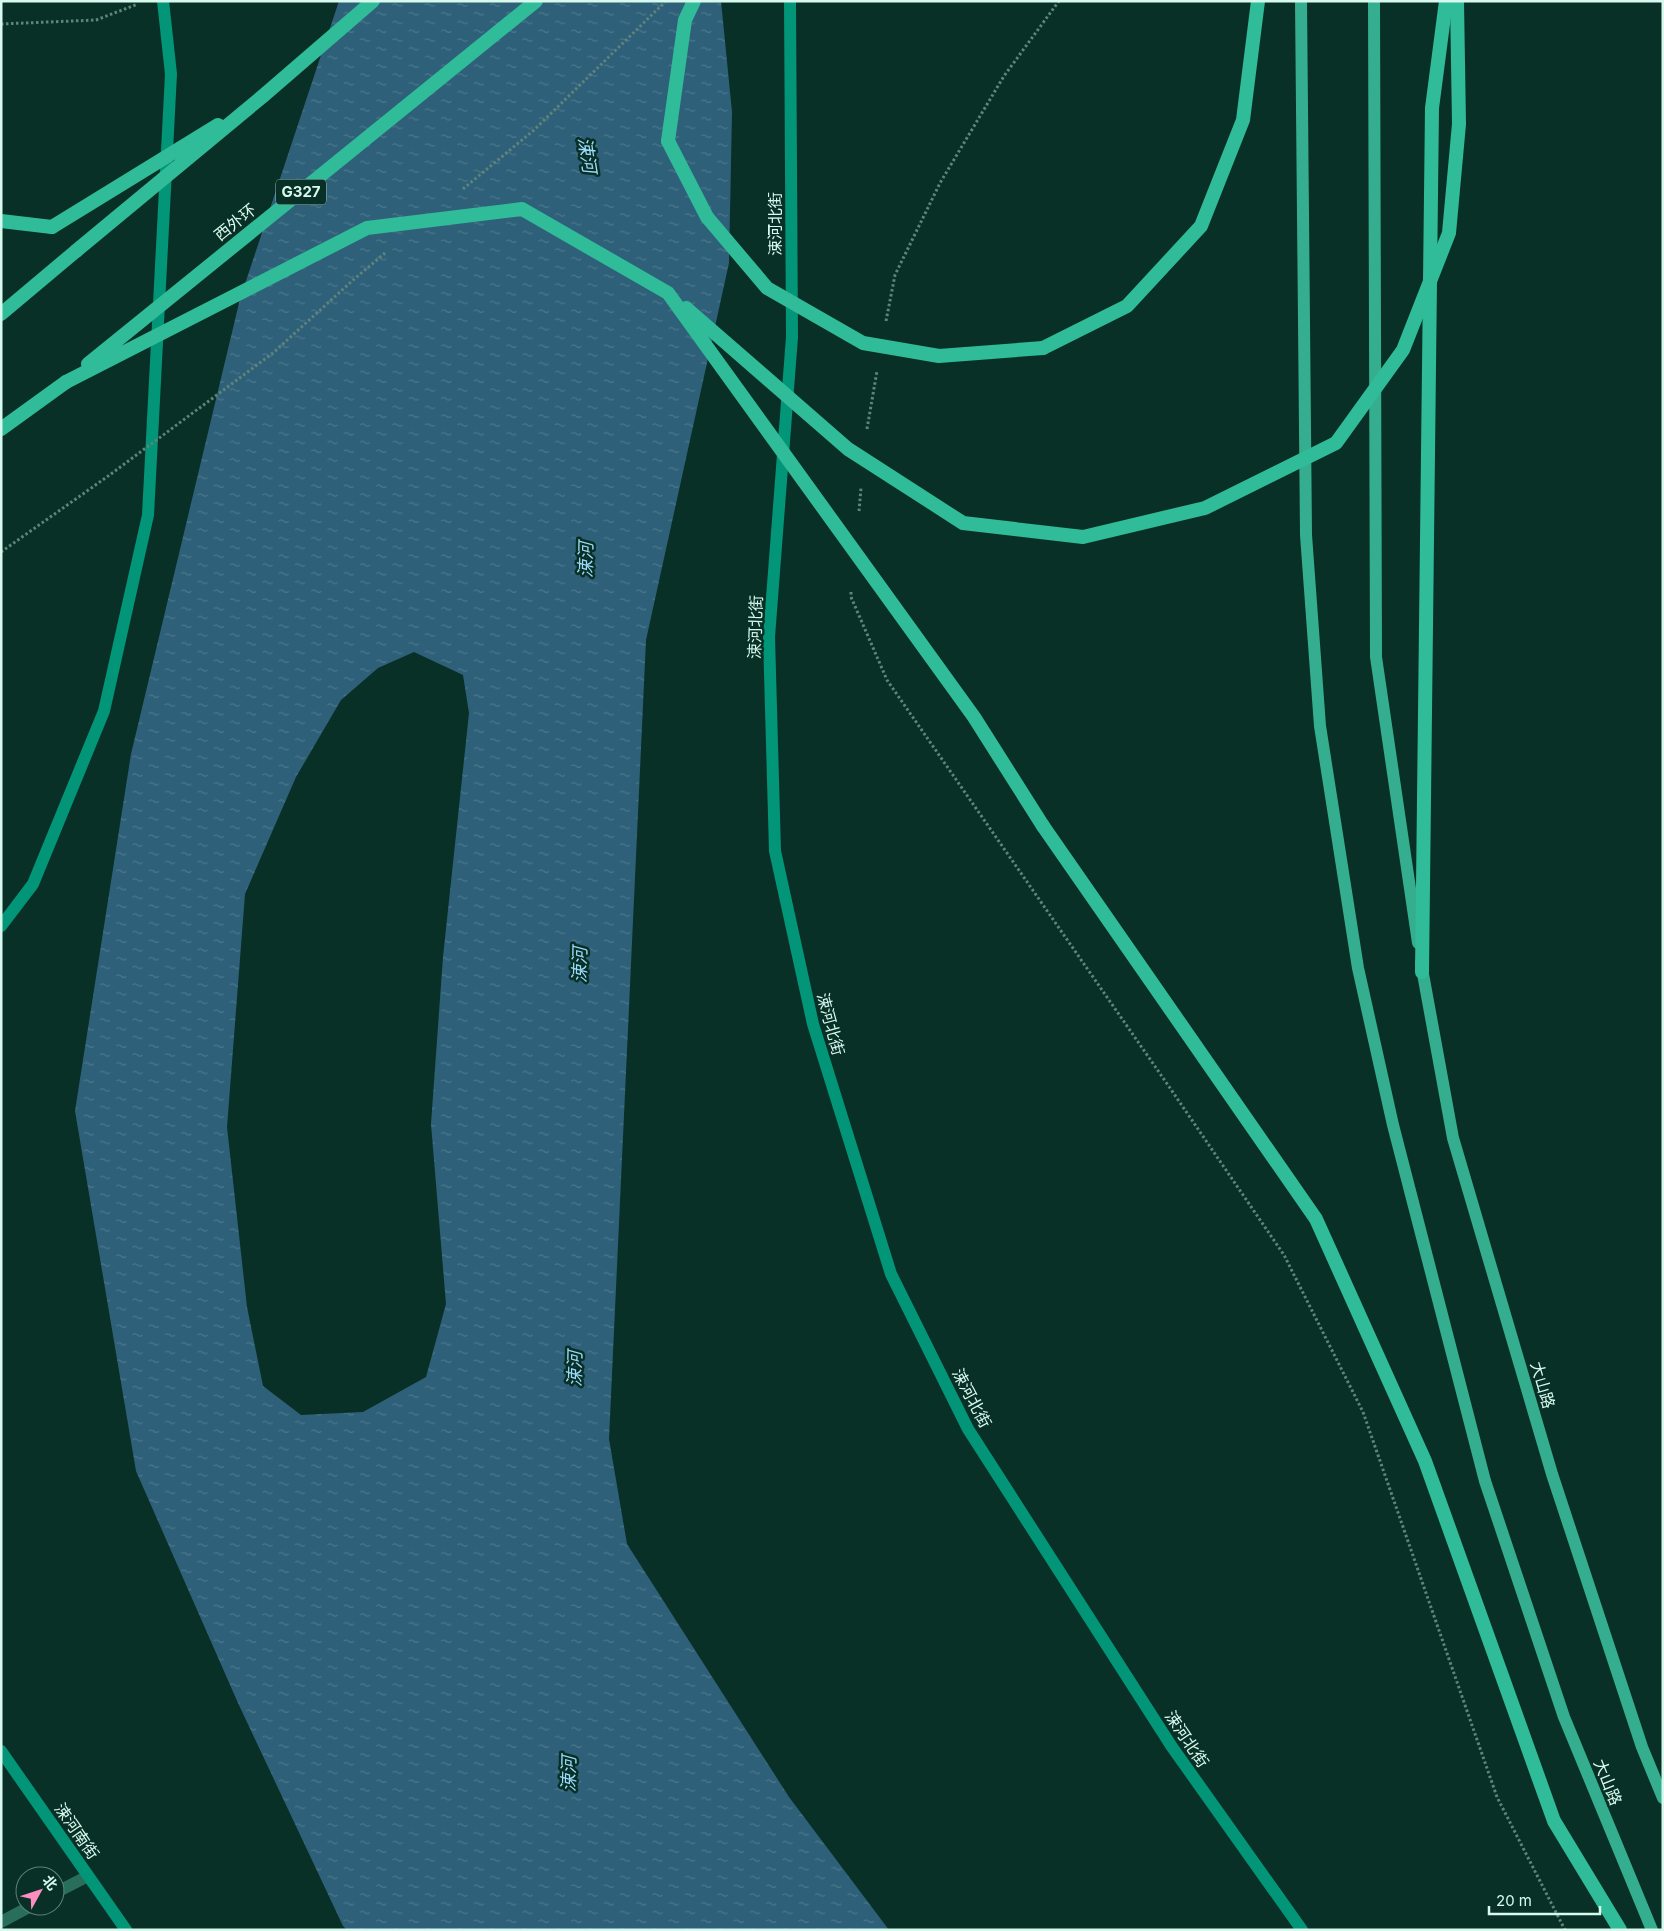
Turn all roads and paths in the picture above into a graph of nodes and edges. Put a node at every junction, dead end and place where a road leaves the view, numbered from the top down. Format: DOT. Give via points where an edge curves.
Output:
graph roads {
  1 [pos="145,1"];
  2 [pos="163,1"];
  3 [pos="373,1"];
  4 [pos="536,1"];
  5 [pos="694,1"];
  6 [pos="790,1"];
  7 [pos="1258,1"];
  8 [pos="1301,1"];
  9 [pos="1374,1"];
  10 [pos="1446,1"];
  11 [pos="1457,1"];
  12 [pos="1,24"];
  13 [pos="263,96"];
  14 [pos="1,221"];
  15 [pos="668,293"];
  16 [pos="1,314"];
  17 [pos="66,382"];
  18 [pos="1,429"];
  19 [pos="111,474"];
  20 [pos="1,552"];
  21 [pos="1,926"];
  22 [pos="1422,972"];
  23 [pos="1,1751"];
  24 [pos="1663,1798"];
  25 [pos="88,1876"];
  26 [pos="65,1888"];
  27 [pos="15,1915"];
  28 [pos="1,1922"];
  29 [pos="126,1930"];
  30 [pos="1302,1930"];
  31 [pos="1620,1930"];
  32 [pos="1652,1930"];
  1 -- 12 [label="path" via="96,20"];
  2 -- 21 [label="main road" via="171,74 148,515 104,711 33,884"];
  3 -- 13 [label="highway, bridge"];
  4 -- 17 [label="highway, 西外环 / G327, bridge"];
  5 -- 7 [label="highway, bridge" via="685,20 668,142 707,217 767,288 863,343 940,356 1043,348 1127,306 1201,226 1244,120"];
  6 -- 30 [label="main road, 涑河北街" via="792,337 769,637 775,851 813,1024 891,1274 968,1429 1172,1747"];
  8 -- 32 [label="main road, 大山路" via="1306,535 1320,726 1358,968 1393,1125 1485,1481 1564,1717"];
  9 -- 22 [label="main road, 大山路" via="1376,658"];
  10 -- 22 [label="highway" via="1432,108"];
  11 -- 15 [label="highway, bridge" via="1459,124 1449,233 1403,350 1336,443 1205,508 1083,537 963,523 848,449"];
  13 -- 14 [label="highway, bridge" via="52,227"];
  13 -- 16 [label="highway, bridge"];
  15 -- 17 [label="highway, bridge" via="522,209 367,228"];
  15 -- 31 [label="highway, bridge" via="974,717 1043,826 1316,1219 1425,1461 1554,1822"];
  17 -- 18 [label="highway, 西外环 / G327"];
  19 -- 20 [label="path"];
  22 -- 24 [label="main road, 大山路" via="1453,1138 1552,1474 1642,1746"];
  23 -- 25 [label="main road, 涑河南街"];
  25 -- 26 [label="street"];
  25 -- 29 [label="main road, 涑河南街"];
  27 -- 28 [label="street"];
}
